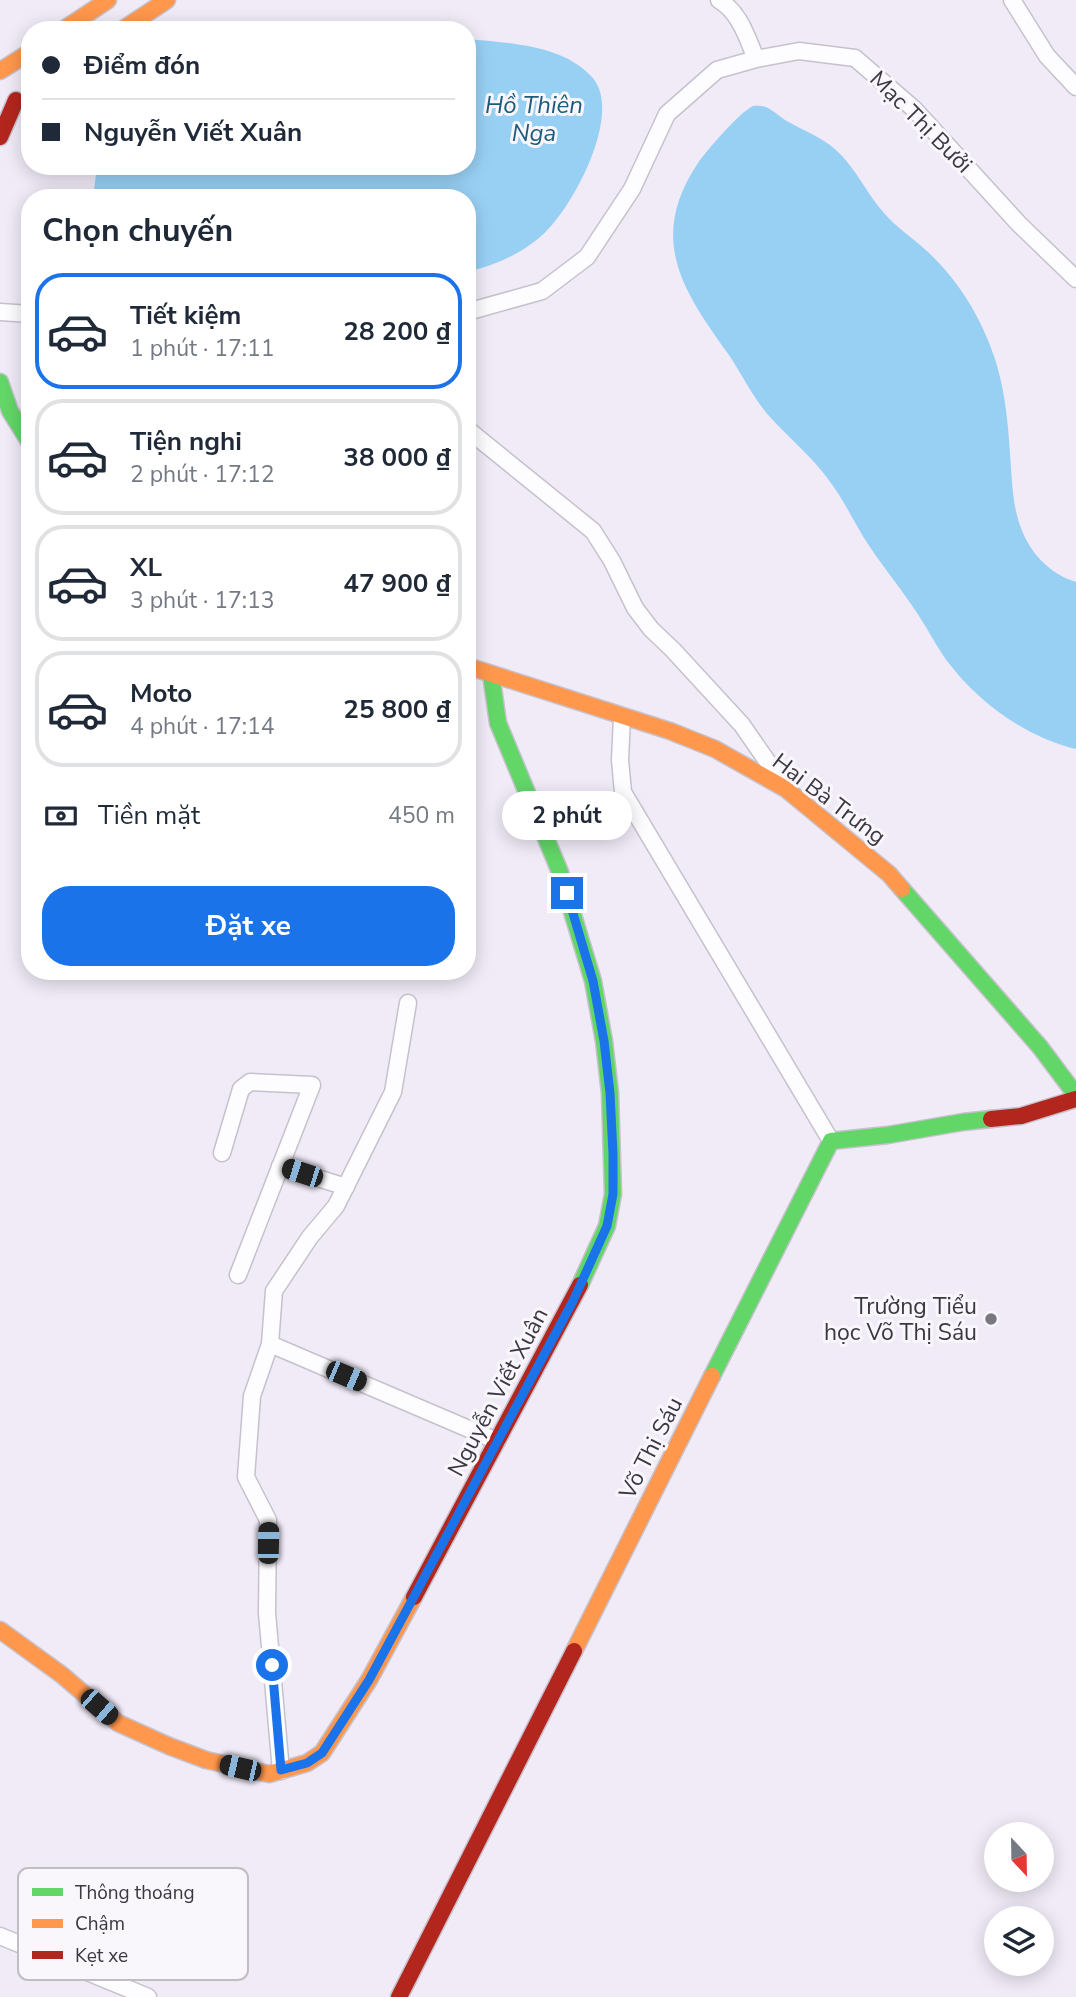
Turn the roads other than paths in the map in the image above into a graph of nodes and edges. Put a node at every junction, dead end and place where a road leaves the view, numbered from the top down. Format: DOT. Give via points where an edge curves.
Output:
graph roads {
  1 [pos="108,0"];
  2 [pos="167,0"];
  3 [pos="719,0"];
  4 [pos="1012,0"];
  5 [pos="76,21"];
  6 [pos="136,21"];
  7 [pos="21,58"];
  8 [pos="756,59"];
  9 [pos="0,72"];
  10 [pos="1076,87"];
  11 [pos="21,96"];
  12 [pos="21,99"];
  13 [pos="0,112"];
  14 [pos="0,137"];
  15 [pos="1076,279"];
  16 [pos="476,309"];
  17 [pos="0,312"];
  18 [pos="21,313"];
  19 [pos="0,382"];
  20 [pos="21,429"];
  21 [pos="476,436"];
  22 [pos="476,669"];
  23 [pos="491,674"];
  24 [pos="622,717"];
  25 [pos="786,789"];
  26 [pos="408,1003"];
  27 [pos="1076,1097"];
  28 [pos="831,1141"];
  29 [pos="222,1153"];
  30 [pos="280,1166"];
  31 [pos="345,1187"];
  32 [pos="238,1275"];
  33 [pos="270,1344"];
  34 [pos="498,1441"];
  35 [pos="0,1630"];
  36 [pos="281,1770"];
  37 [pos="0,1936"];
  38 [pos="18,1943"];
  39 [pos="107,1980"];
  40 [pos="148,1997"];
  41 [pos="399,1997"];
  1 -- 5 [label="street"];
  2 -- 6 [label="street"];
  3 -- 8 [label="street" via="734,13"];
  4 -- 10 [label="street" via="1047,56"];
  7 -- 9 [label="street"];
  8 -- 15 [label="street, Mạc Thị Bưởi" via="799,51 855,58 915,109 1019,224"];
  8 -- 16 [label="street, Mạc Thị Bưởi" via="717,69 667,114 632,189 587,257 542,291"];
  11 -- 13 [label="street"];
  12 -- 14 [label="street"];
  17 -- 18 [label="street"];
  19 -- 20 [label="street"];
  21 -- 25 [label="street" via="593,531 635,608 742,725"];
  22 -- 23 [label="street, Hai Bà Trưng"];
  23 -- 24 [label="street, Hai Bà Trưng"];
  23 -- 34 [label="street, Nguyễn Viết Xuân" via="498,723 561,872 593,981 604,1041 613,1154 607,1226 573,1301"];
  24 -- 25 [label="street, Hai Bà Trưng" via="715,749"];
  24 -- 28 [label="street" via="623,792"];
  25 -- 27 [label="street, Hai Bà Trưng" via="889,874 1040,1047"];
  26 -- 31 [label="street" via="393,1091"];
  27 -- 28 [label="street" via="1021,1116"];
  28 -- 41 [label="street, Võ Thị Sáu"];
  29 -- 30 [label="street" via="241,1089 250,1082 312,1085"];
  30 -- 31 [label="street"];
  30 -- 32 [label="street"];
  31 -- 33 [label="street" via="274,1291"];
  33 -- 34 [label="street"];
  33 -- 36 [label="street" via="252,1396 246,1477 268,1520 267,1613"];
  34 -- 36 [label="street, Nguyễn Viết Xuân" via="369,1680 322,1753"];
  35 -- 36 [label="street, Nguyễn Viết Xuân" via="118,1723 206,1760 268,1774"];
  37 -- 38 [label="street"];
  39 -- 40 [label="street"];
}
